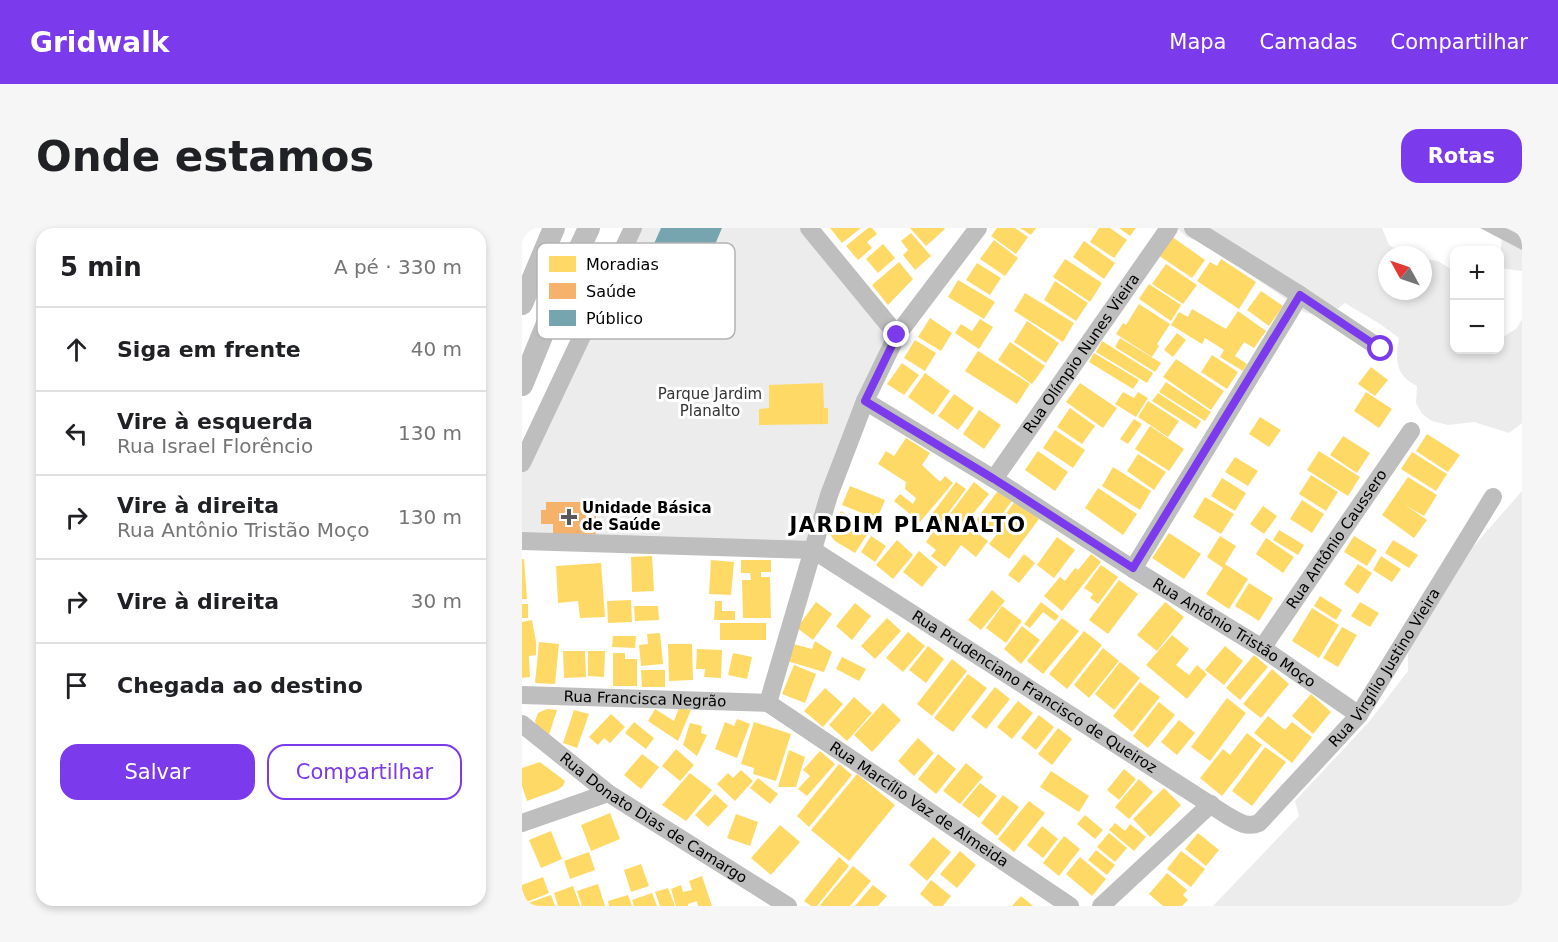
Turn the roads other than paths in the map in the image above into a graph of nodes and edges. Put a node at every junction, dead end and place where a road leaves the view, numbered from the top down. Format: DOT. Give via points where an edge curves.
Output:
graph roads {
  1 [pos="554,228"];
  2 [pos="589,228"];
  3 [pos="633,228"];
  4 [pos="809,228"];
  5 [pos="978,228"];
  6 [pos="1169,228"];
  7 [pos="1193,228"];
  8 [pos="548,243"];
  9 [pos="582,243"];
  10 [pos="626,243"];
  11 [pos="537,268"];
  12 [pos="1300,295"];
  13 [pos="522,304"];
  14 [pos="897,335"];
  15 [pos="541,339"];
  16 [pos="581,339"];
  17 [pos="1381,349"];
  18 [pos="522,385"];
  19 [pos="865,401"];
  20 [pos="1411,431"];
  21 [pos="522,463"];
  22 [pos="994,479"];
  23 [pos="1493,497"];
  24 [pos="522,541"];
  25 [pos="813,550"];
  26 [pos="1133,568"];
  27 [pos="1263,648"];
  28 [pos="522,695"];
  29 [pos="768,703"];
  30 [pos="1359,715"];
  31 [pos="522,724"];
  32 [pos="608,793"];
  33 [pos="1211,804"];
  34 [pos="522,823"];
  35 [pos="1259,824"];
  36 [pos="784,905"];
  37 [pos="1070,906"];
  38 [pos="1101,906"];
  1 -- 8 [label="street"];
  2 -- 9 [label="street"];
  3 -- 10 [label="street"];
  4 -- 14 [label="street"];
  5 -- 14 [label="street"];
  6 -- 22 [label="street, Rua Olímpio Nunes Vieira"];
  7 -- 12 [label="street"];
  11 -- 13 [label="street"];
  12 -- 17 [label="street"];
  12 -- 26 [label="street"];
  14 -- 19 [label="street"];
  15 -- 18 [label="street"];
  16 -- 21 [label="street"];
  19 -- 22 [label="street, Rua Antônio Tristão Moço"];
  19 -- 25 [label="street" via="829,495"];
  20 -- 27 [label="street, Rua Antônio Caussero"];
  22 -- 26 [label="street, Rua Antônio Tristão Moço"];
  23 -- 30 [label="street, Rua Virgílio Justino Vieira"];
  24 -- 25 [label="street"];
  25 -- 29 [label="street"];
  25 -- 33 [label="street, Rua Prudenciano Francisco de Queiroz"];
  26 -- 27 [label="street, Rua Antônio Tristão Moço"];
  27 -- 30 [label="street, Rua Antônio Tristão Moço"];
  28 -- 29 [label="street, Rua Francisca Negrão"];
  29 -- 37 [label="street, Rua Marcílio Vaz de Almeida"];
  30 -- 35 [label="street, Rua Virgílio Justino Vieira"];
  31 -- 32 [label="street, Rua Donato Dias de Camargo"];
  32 -- 34 [label="street"];
  32 -- 36 [label="street, Rua Donato Dias de Camargo"];
  33 -- 35 [label="street, Rua Prudenciano Francisco de Queiroz" via="1236,821"];
  33 -- 38 [label="street"];
}
